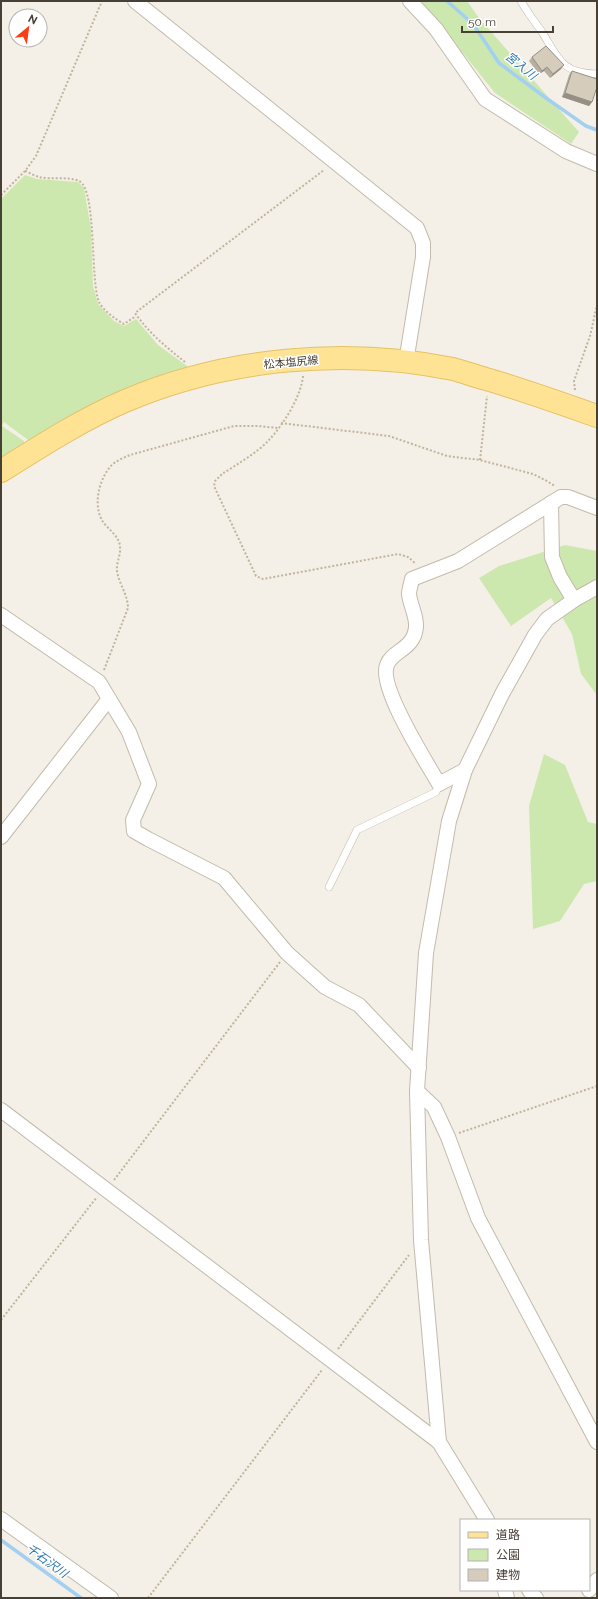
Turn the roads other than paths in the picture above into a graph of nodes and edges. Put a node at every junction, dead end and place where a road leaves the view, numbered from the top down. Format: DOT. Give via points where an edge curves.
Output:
graph roads {
  1 [pos="134,1"];
  2 [pos="410,1"];
  3 [pos="521,1"];
  4 [pos="597,74"];
  5 [pos="597,164"];
  6 [pos="406,362"];
  7 [pos="597,416"];
  8 [pos="1,471"];
  9 [pos="556,500"];
  10 [pos="597,508"];
  11 [pos="597,587"];
  12 [pos="574,600"];
  13 [pos="1,615"];
  14 [pos="110,698"];
  15 [pos="465,770"];
  16 [pos="438,784"];
  17 [pos="1,837"];
  18 [pos="329,887"];
  19 [pos="419,1068"];
  20 [pos="417,1091"];
  21 [pos="1,1110"];
  22 [pos="439,1442"];
  23 [pos="597,1442"];
  24 [pos="1,1519"];
  25 [pos="486,1519"];
  26 [pos="597,1580"];
  27 [pos="590,1589"];
  28 [pos="110,1598"];
  1 -- 6 [label="street" via="417,228 423,243 423,258"];
  2 -- 5 [label="street" via="436,29 485,99 566,151"];
  3 -- 4 [label="lane" via="563,65 575,72"];
  6 -- 7 [label="main road, 松本塩尻線" via="454,369"];
  6 -- 8 [label="main road, 松本塩尻線" via="348,358 305,360 232,368 200,375 118,404 70,428"];
  9 -- 10 [label="street" via="568,497"];
  9 -- 12 [label="street" via="552,557"];
  9 -- 16 [label="street" via="458,561 412,579 409,593 416,626 414,636 406,648 391,658 386,665 386,672 390,694"];
  11 -- 12 [label="street"];
  12 -- 15 [label="street" via="547,619 536,635 502,694"];
  13 -- 14 [label="street" via="99,682"];
  14 -- 17 [label="street"];
  14 -- 19 [label="street" via="129,732 149,784 133,820 134,831 224,878 287,953 325,987 359,1005"];
  15 -- 16 [label="street"];
  15 -- 19 [label="street" via="449,821 426,953"];
  16 -- 18 [label="lane" via="436,792 357,830"];
  19 -- 20 [label="street"];
  20 -- 22 [label="street" via="421,1240"];
  20 -- 23 [label="street" via="434,1108 448,1137 478,1218"];
  21 -- 22 [label="street"];
  22 -- 25 [label="street"];
  24 -- 28 [label="street"];
  26 -- 27 [label="street"];
}
